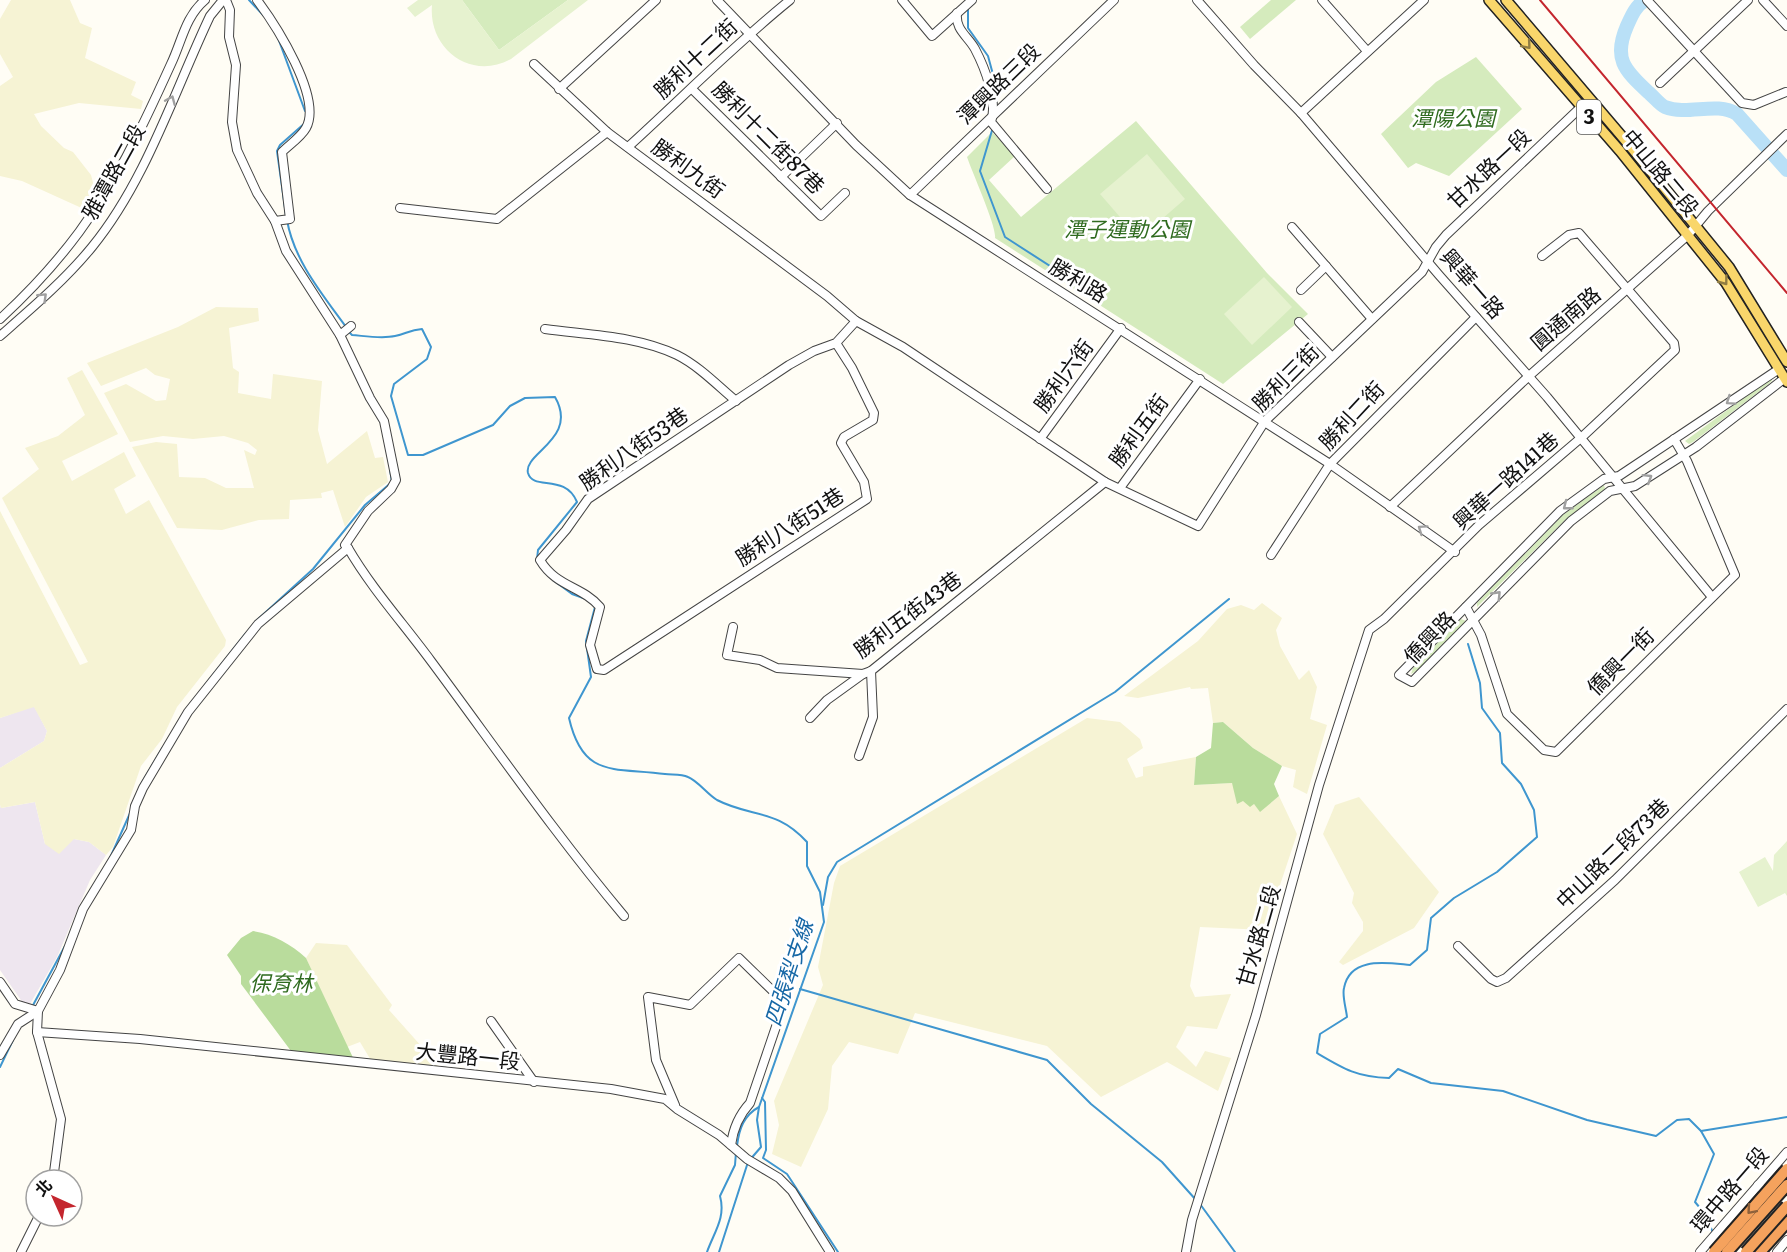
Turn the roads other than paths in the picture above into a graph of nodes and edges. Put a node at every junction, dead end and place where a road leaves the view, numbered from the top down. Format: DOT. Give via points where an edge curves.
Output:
graph roads {
  1 [pos="205,0"];
  2 [pos="225,0"];
  3 [pos="257,0"];
  4 [pos="656,0"];
  5 [pos="717,0"];
  6 [pos="790,0"];
  7 [pos="902,0"];
  8 [pos="1114,0"];
  9 [pos="1197,0"];
  10 [pos="1322,0"];
  11 [pos="1424,0"];
  12 [pos="1489,0"];
  13 [pos="1506,0"];
  14 [pos="1647,0"];
  15 [pos="1748,0"];
  16 [pos="1764,0"];
  17 [pos="969,3"];
  18 [pos="957,13"];
  19 [pos="1787,26"];
  20 [pos="749,33"];
  21 [pos="1367,51"];
  22 [pos="1694,53"];
  23 [pos="534,64"];
  24 [pos="1660,83"];
  25 [pos="559,89"];
  26 [pos="692,89"];
  27 [pos="1786,92"];
  28 [pos="1580,108"];
  29 [pos="1301,113"];
  30 [pos="995,118"];
  31 [pos="837,123"];
  32 [pos="607,132"];
  33 [pos="1787,134"];
  34 [pos="628,147"];
  35 [pos="781,177"];
  36 [pos="1047,189"];
  37 [pos="845,193"];
  38 [pos="910,195"];
  39 [pos="400,208"];
  40 [pos="275,221"];
  41 [pos="1696,225"];
  42 [pos="1292,227"];
  43 [pos="1688,235"];
  44 [pos="1542,256"];
  45 [pos="1429,261"];
  46 [pos="1326,266"];
  47 [pos="1629,289"];
  48 [pos="1301,290"];
  49 [pos="1476,317"];
  50 [pos="1371,319"];
  51 [pos="0,320"];
  52 [pos="856,321"];
  53 [pos="1299,322"];
  54 [pos="351,326"];
  55 [pos="1121,328"];
  56 [pos="545,329"];
  57 [pos="340,335"];
  58 [pos="0,336"];
  59 [pos="836,344"];
  60 [pos="903,348"];
  61 [pos="1332,357"];
  62 [pos="1787,362"];
  63 [pos="1779,369"];
  64 [pos="1529,376"];
  65 [pos="1200,379"];
  66 [pos="1786,380"];
  67 [pos="736,401"];
  68 [pos="1264,422"];
  69 [pos="1582,437"];
  70 [pos="1674,439"];
  71 [pos="1040,440"];
  72 [pos="1684,455"];
  73 [pos="1330,464"];
  74 [pos="1615,477"];
  75 [pos="1105,482"];
  76 [pos="1119,488"];
  77 [pos="1623,488"];
  78 [pos="1390,507"];
  79 [pos="348,548"];
  80 [pos="1455,552"];
  81 [pos="1271,555"];
  82 [pos="1712,597"];
  83 [pos="1466,607"];
  84 [pos="1474,619"];
  85 [pos="733,627"];
  86 [pos="1369,630"];
  87 [pos="604,670"];
  88 [pos="867,672"];
  89 [pos="1787,709"];
  90 [pos="810,717"];
  91 [pos="859,756"];
  92 [pos="624,916"];
  93 [pos="1458,946"];
  94 [pos="0,982"];
  95 [pos="38,1011"];
  96 [pos="491,1022"];
  97 [pos="37,1032"];
  98 [pos="0,1055"];
  99 [pos="534,1083"];
  100 [pos="677,1109"];
  101 [pos="731,1145"];
  102 [pos="1787,1152"];
  103 [pos="55,1168"];
  104 [pos="1787,1169"];
  105 [pos="1758,1185"];
  106 [pos="1787,1185"];
  107 [pos="1787,1205"];
  108 [pos="1787,1215"];
  109 [pos="1787,1222"];
  110 [pos="33,1228"];
  111 [pos="1787,1240"];
  112 [pos="21,1252"];
  113 [pos="830,1252"];
  114 [pos="1186,1252"];
  115 [pos="1700,1252"];
  116 [pos="1714,1252"];
  117 [pos="1727,1252"];
  118 [pos="1746,1252"];
  119 [pos="1760,1252"];
  120 [pos="1777,1252"];
  1 -- 51 [label="street, 雅潭路二段" via="194,10 140,132 81,231 33,289"];
  2 -- 40 [label="street" via="230,10 228,37 236,65 233,135 257,192"];
  58 -- 2 [label="street, 雅潭路二段, one-way" via="80,261 125,198 210,16"];
  3 -- 40 [label="street" via="273,21 300,76 311,112 306,129 282,152 290,219"];
  4 -- 25 [label="street"];
  5 -- 20 [label="street, 勝利路"];
  6 -- 20 [label="street, 勝利十二街"];
  7 -- 18 [label="street" via="932,36"];
  8 -- 30 [label="street, 潭興路三段"];
  9 -- 29 [label="street, 興華一路"];
  10 -- 21 [label="street"];
  11 -- 21 [label="street"];
  12 -- 28 [label="main road, 中山路二段 / 3, one-way"];
  13 -- 41 [label="main road, 中山路二段 / 3"];
  14 -- 22 [label="street"];
  15 -- 22 [label="street"];
  16 -- 19 [label="street"];
  17 -- 18 [label="street"];
  18 -- 30 [label="street" via="958,28 982,64"];
  20 -- 26 [label="street, 勝利十二街"];
  20 -- 31 [label="street, 勝利路"];
  21 -- 29 [label="street"];
  22 -- 24 [label="street"];
  22 -- 27 [label="street" via="1742,103 1754,105"];
  23 -- 25 [label="street, 勝利九街"];
  25 -- 32 [label="street, 勝利九街"];
  26 -- 34 [label="street, 勝利十二街"];
  26 -- 35 [label="street, 勝利十二街87巷"];
  28 -- 43 [label="main road, 中山路二段 / 3"];
  28 -- 45 [label="street, 甘水路一段" via="1462,219 1436,247"];
  29 -- 45 [label="street, 興華一路"];
  30 -- 36 [label="street"];
  30 -- 38 [label="street, 潭興路三段"];
  31 -- 35 [label="street"];
  31 -- 38 [label="street, 勝利路"];
  32 -- 34 [label="street, 勝利九街"];
  32 -- 39 [label="street" via="497,219"];
  33 -- 41 [label="street, 圓通南路"];
  34 -- 52 [label="street, 勝利九街"];
  35 -- 37 [label="street, 勝利十二街87巷" via="821,216"];
  38 -- 55 [label="street, 勝利路"];
  40 -- 57 [label="street" via="286,252"];
  41 -- 43 [label="street, 圓通南路"];
  41 -- 62 [label="main road, 中山路二段 / 3" via="1729,267"];
  42 -- 46 [label="street"];
  43 -- 47 [label="street, 圓通南路"];
  43 -- 63 [label="main road, 中山路二段 / 3, one-way" via="1726,283"];
  44 -- 47 [label="street" via="1569,235 1579,233"];
  45 -- 49 [label="street, 興華一路"];
  45 -- 50 [label="street, 勝利三街"];
  46 -- 48 [label="street"];
  46 -- 50 [label="street"];
  47 -- 64 [label="street, 圓通南路"];
  47 -- 69 [label="street, 興華一路141巷" via="1674,343 1675,350"];
  49 -- 64 [label="street, 興華一路"];
  49 -- 73 [label="street, 勝利二街"];
  50 -- 61 [label="street, 勝利三街"];
  52 -- 59 [label="street, 勝利八街53巷"];
  52 -- 60 [label="street, 勝利九街"];
  53 -- 61 [label="street"];
  54 -- 57 [label="street"];
  55 -- 65 [label="street, 勝利路"];
  55 -- 71 [label="street, 勝利六街"];
  56 -- 67 [label="street" via="608,337 679,356"];
  57 -- 79 [label="street" via="384,421 396,480 368,511 345,545"];
  59 -- 67 [label="street, 勝利八街53巷" via="797,360"];
  59 -- 87 [label="street, 勝利八街51巷" via="874,413 873,420 844,437 841,443 864,482 867,499"];
  60 -- 71 [label="street, 勝利六街"];
  61 -- 68 [label="street, 勝利三街"];
  63 -- 66 [label="main road, 中山路二段 / 3"];
  63 -- 70 [label="street, 僑興路, one-way"];
  64 -- 69 [label="street, 興華一路"];
  64 -- 78 [label="street, 圓通南路"];
  65 -- 68 [label="street, 勝利路"];
  65 -- 76 [label="street, 勝利五街"];
  66 -- 72 [label="street, 僑興路"];
  67 -- 87 [label="street, 勝利八街53巷" via="588,499 540,560 547,572 591,597 600,607 590,645 597,669"];
  68 -- 73 [label="street, 勝利路"];
  68 -- 76 [label="street, 勝利三街" via="1198,526"];
  69 -- 74 [label="street, 興華一路"];
  69 -- 80 [label="street, 興華一路141巷" via="1479,525"];
  70 -- 72 [label="street, 僑興一街"];
  70 -- 74 [label="street, 僑興路"];
  71 -- 75 [label="street, 勝利五街"];
  77 -- 72 [label="street, 僑興路, one-way" via="1635,486"];
  72 -- 82 [label="street, 僑興一街" via="1735,574"];
  73 -- 78 [label="street, 勝利路"];
  73 -- 81 [label="street, 勝利二街"];
  74 -- 77 [label="street, 興華一路"];
  74 -- 83 [label="street, 僑興路, one-way" via="1604,479 1560,511"];
  75 -- 76 [label="street, 勝利五街"];
  75 -- 88 [label="street, 勝利五街43巷"];
  77 -- 82 [label="street, 興華一路"];
  84 -- 77 [label="street, 僑興路, one-way" via="1571,521 1611,490"];
  80 -- 78 [label="street, 勝利路, one-way"];
  79 -- 92 [label="street" via="366,579 430,659 580,864"];
  79 -- 95 [label="street" via="258,624 188,712 143,788 131,830 83,909 60,970"];
  80 -- 86 [label="street, 興華一路141巷"];
  82 -- 84 [label="street, 僑興一街" via="1552,753 1507,714"];
  83 -- 84 [label="street, 僑興一街"];
  83 -- 84 [label="street, 僑興路" via="1399,675 1412,682"];
  85 -- 88 [label="street, 勝利五街43巷" via="727,655 760,660 777,668"];
  86 -- 114 [label="street, 甘水路二段" via="1319,785"];
  88 -- 90 [label="street"];
  88 -- 91 [label="street" via="873,717"];
  89 -- 93 [label="street, 中山路二段73巷" via="1615,880 1506,978 1497,982 1491,979"];
  94 -- 95 [label="street" via="15,1004"];
  95 -- 97 [label="street"];
  95 -- 98 [label="street" via="18,1024"];
  96 -- 99 [label="street"];
  97 -- 99 [label="street, 大豐路一段" via="152,1040"];
  97 -- 103 [label="street" via="61,1119"];
  99 -- 100 [label="street, 大豐路一段" via="611,1089 666,1099"];
  100 -- 101 [label="street, 大豐路一段"];
  100 -- 101 [label="street" via="656,1060 648,997 690,1005 740,958 781,999 783,1006 750,1103 733,1131"];
  101 -- 113 [label="street, 大豐路一段" via="786,1184"];
  102 -- 105 [label="street, 環中路一段"];
  104 -- 116 [label="highway, one-way, bridge"];
  105 -- 107 [label="street" via="1767,1186"];
  105 -- 108 [label="street"];
  105 -- 115 [label="street, 環中路一段"];
  106 -- 117 [label="highway, bridge"];
  107 -- 118 [label="highway, bridge"];
  109 -- 119 [label="highway"];
  110 -- 112 [label="street"];
  111 -- 120 [label="street"];
}
